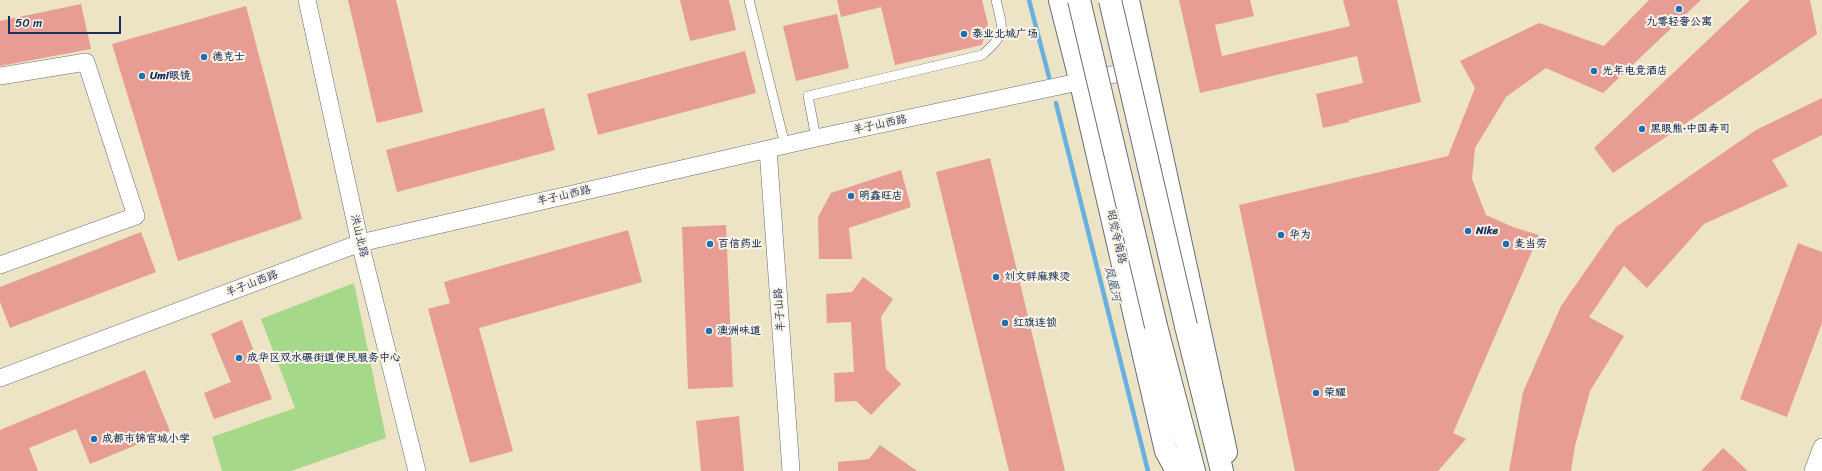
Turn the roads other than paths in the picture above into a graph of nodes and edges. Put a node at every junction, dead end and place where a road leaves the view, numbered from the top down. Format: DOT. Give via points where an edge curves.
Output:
graph roads {
  1 [pos="307,0"];
  2 [pos="749,0"];
  3 [pos="996,0"];
  4 [pos="1060,0"];
  5 [pos="1079,0"];
  6 [pos="1110,0"];
  7 [pos="1128,0"];
  8 [pos="1143,68"];
  9 [pos="0,76"];
  10 [pos="1081,83"];
  11 [pos="816,138"];
  12 [pos="785,145"];
  13 [pos="768,149"];
  14 [pos="360,243"];
  15 [pos="0,265"];
  16 [pos="0,378"];
  17 [pos="1822,447"];
  18 [pos="417,471"];
  19 [pos="792,471"];
  20 [pos="1177,471"];
  21 [pos="1194,471"];
  22 [pos="1222,471"];
  23 [pos="1228,471"];
  24 [pos="1813,471"];
  1 -- 14 [label="street, 洪山北路"];
  2 -- 12 [label="lane"];
  3 -- 11 [label="lane" via="1002,28 997,43 982,56 808,96"];
  4 -- 10 [label="street, 昭觉寺南路"];
  5 -- 21 [label="street, 昭觉寺南路, bridge" via="1156,326"];
  6 -- 22 [label="street, bridge"];
  7 -- 8 [label="street"];
  8 -- 10 [label="street, 羊子山西路"];
  8 -- 23 [label="street" via="1225,440"];
  9 -- 15 [label="street" via="86,62 136,216"];
  10 -- 11 [label="street, 羊子山西路"];
  10 -- 20 [label="street, 昭觉寺南路" via="1166,451"];
  11 -- 12 [label="street, 羊子山西路"];
  12 -- 13 [label="street, 羊子山西路"];
  13 -- 14 [label="street, 羊子山西路"];
  13 -- 19 [label="street, 羊子山路"];
  14 -- 16 [label="street, 羊子山西路"];
  14 -- 18 [label="street, 洪山北路"];
  17 -- 24 [label="street"];
}
